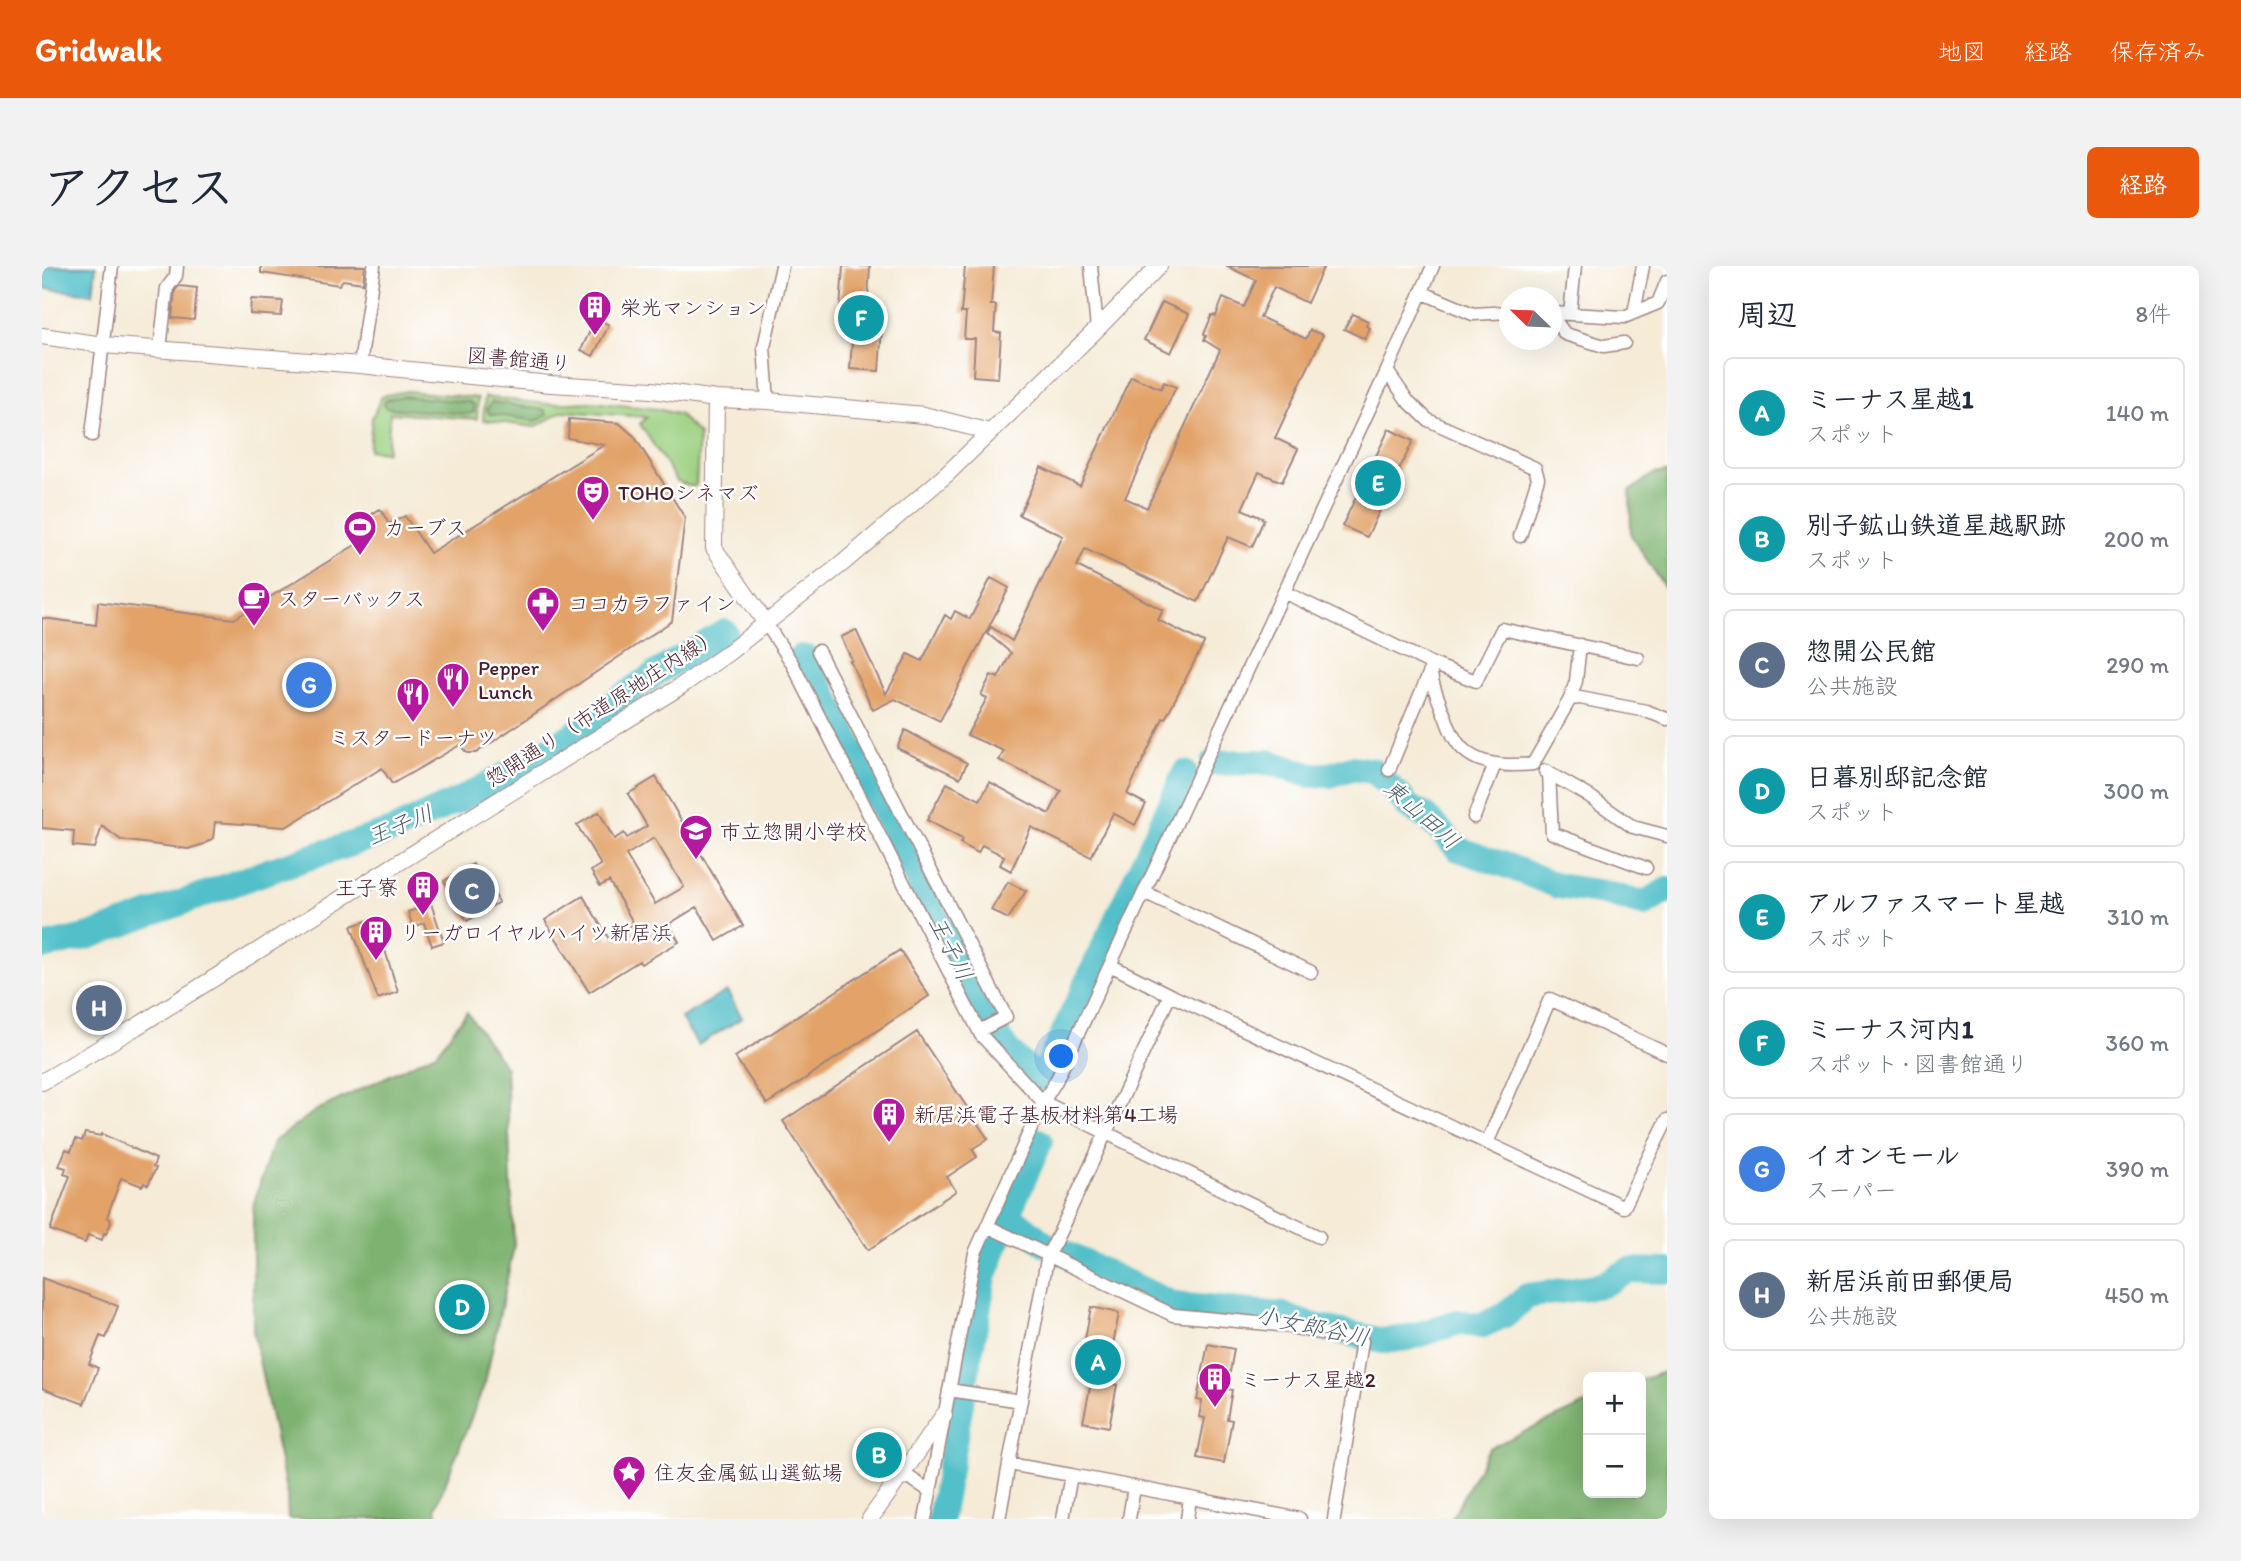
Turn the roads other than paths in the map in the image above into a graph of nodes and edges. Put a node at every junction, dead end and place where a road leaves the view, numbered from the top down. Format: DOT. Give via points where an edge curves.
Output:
graph roads {
  1 [pos="112,266"];
  2 [pos="177,266"];
  3 [pos="374,266"];
  4 [pos="782,266"];
  5 [pos="1091,266"];
  6 [pos="1159,266"];
  7 [pos="1433,266"];
  8 [pos="1575,266"];
  9 [pos="1643,266"];
  10 [pos="1667,281"];
  11 [pos="1422,292"];
  12 [pos="1499,313"];
  13 [pos="1634,313"];
  14 [pos="1562,314"];
  15 [pos="1570,314"];
  16 [pos="1097,329"];
  17 [pos="1562,330"];
  18 [pos="42,336"];
  19 [pos="1624,343"];
  20 [pos="103,345"];
  21 [pos="160,349"];
  22 [pos="360,365"];
  23 [pos="1387,371"];
  24 [pos="716,399"];
  25 [pos="768,401"];
  26 [pos="990,432"];
  27 [pos="92,435"];
  28 [pos="1520,536"];
  29 [pos="1284,592"];
  30 [pos="765,622"];
  31 [pos="1580,646"];
  32 [pos="818,651"];
  33 [pos="1638,658"];
  34 [pos="1430,667"];
  35 [pos="1570,699"];
  36 [pos="1667,719"];
  37 [pos="1495,764"];
  38 [pos="1533,764"];
  39 [pos="1389,770"];
  40 [pos="1549,774"];
  41 [pos="1474,817"];
  42 [pos="1667,836"];
  43 [pos="1646,868"];
  44 [pos="1144,892"];
  45 [pos="1110,965"];
  46 [pos="1311,972"];
  47 [pos="1170,995"];
  48 [pos="979,1030"];
  49 [pos="1667,1054"];
  50 [pos="42,1082"];
  51 [pos="1043,1102"];
  52 [pos="1667,1120"];
  53 [pos="1106,1132"];
  54 [pos="1487,1143"];
  55 [pos="989,1227"];
  56 [pos="1319,1237"];
  57 [pos="1051,1249"];
  58 [pos="951,1390"];
  59 [pos="1021,1401"];
  60 [pos="944,1415"];
  61 [pos="1009,1464"];
  62 [pos="1071,1475"];
  63 [pos="898,1479"];
  64 [pos="1134,1487"];
  65 [pos="930,1491"];
  66 [pos="1190,1498"];
  67 [pos="927,1518"];
  68 [pos="870,1519"];
  69 [pos="999,1519"];
  70 [pos="1063,1519"];
  71 [pos="1129,1519"];
  72 [pos="1187,1519"];
  73 [pos="1300,1519"];
  74 [pos="1334,1519"];
  1 -- 20 [label="street"];
  2 -- 21 [label="street" via="167,288"];
  3 -- 22 [label="street"];
  4 -- 25 [label="street" via="764,347"];
  5 -- 16 [label="street"];
  6 -- 16 [label="street, 惣開通り（市道原地庄内線）"];
  7 -- 11 [label="street"];
  8 -- 15 [label="street"];
  9 -- 13 [label="street"];
  10 -- 13 [label="street" via="1658,303"];
  11 -- 12 [label="street" via="1473,314"];
  11 -- 23 [label="street"];
  13 -- 15 [label="street" via="1624,317"];
  14 -- 15 [label="street"];
  16 -- 26 [label="street, 惣開通り（市道原地庄内線）"];
  17 -- 19 [label="street" via="1604,346"];
  18 -- 20 [label="street, 図書館通り"];
  20 -- 21 [label="street, 図書館通り"];
  20 -- 27 [label="street"];
  21 -- 22 [label="street, 図書館通り"];
  22 -- 24 [label="street, 図書館通り"];
  23 -- 28 [label="street" via="1407,400 1429,420 1535,468 1538,478"];
  23 -- 29 [label="street"];
  24 -- 25 [label="street, 図書館通り"];
  24 -- 30 [label="street" via="714,548"];
  25 -- 26 [label="street, 図書館通り" via="936,416"];
  26 -- 30 [label="street, 惣開通り（市道原地庄内線）" via="843,563"];
  29 -- 34 [label="street"];
  29 -- 44 [label="street"];
  30 -- 48 [label="street" via="792,663"];
  30 -- 50 [label="street, 惣開通り（市道原地庄内線）" via="681,686"];
  31 -- 33 [label="street"];
  31 -- 34 [label="street" via="1502,629 1476,681"];
  31 -- 35 [label="street"];
  32 -- 48 [label="street" via="1006,1017"];
  34 -- 37 [label="street" via="1454,739 1465,751"];
  34 -- 39 [label="street"];
  35 -- 36 [label="street" via="1646,711"];
  35 -- 38 [label="street"];
  37 -- 38 [label="street"];
  37 -- 41 [label="street"];
  38 -- 40 [label="street"];
  40 -- 42 [label="street" via="1633,827"];
  40 -- 43 [label="street" via="1552,833"];
  44 -- 45 [label="street"];
  44 -- 46 [label="street"];
  45 -- 47 [label="street"];
  45 -- 51 [label="street"];
  47 -- 53 [label="street"];
  47 -- 54 [label="street"];
  48 -- 51 [label="street"];
  49 -- 54 [label="street" via="1550,999"];
  51 -- 53 [label="street"];
  51 -- 55 [label="street"];
  52 -- 54 [label="street" via="1624,1207"];
  53 -- 56 [label="street"];
  53 -- 57 [label="street"];
  55 -- 57 [label="street"];
  55 -- 58 [label="street" via="975,1254"];
  57 -- 59 [label="street"];
  57 -- 74 [label="street" via="1173,1315 1279,1325 1362,1341"];
  58 -- 59 [label="street"];
  58 -- 60 [label="street"];
  59 -- 61 [label="street"];
  60 -- 63 [label="street"];
  60 -- 65 [label="street"];
  61 -- 62 [label="street"];
  61 -- 69 [label="street"];
  62 -- 64 [label="street"];
  62 -- 70 [label="street"];
  63 -- 65 [label="street" via="910,1478"];
  63 -- 68 [label="street"];
  64 -- 66 [label="street"];
  64 -- 71 [label="street"];
  65 -- 67 [label="street"];
  66 -- 72 [label="street"];
  66 -- 73 [label="street"];
}
